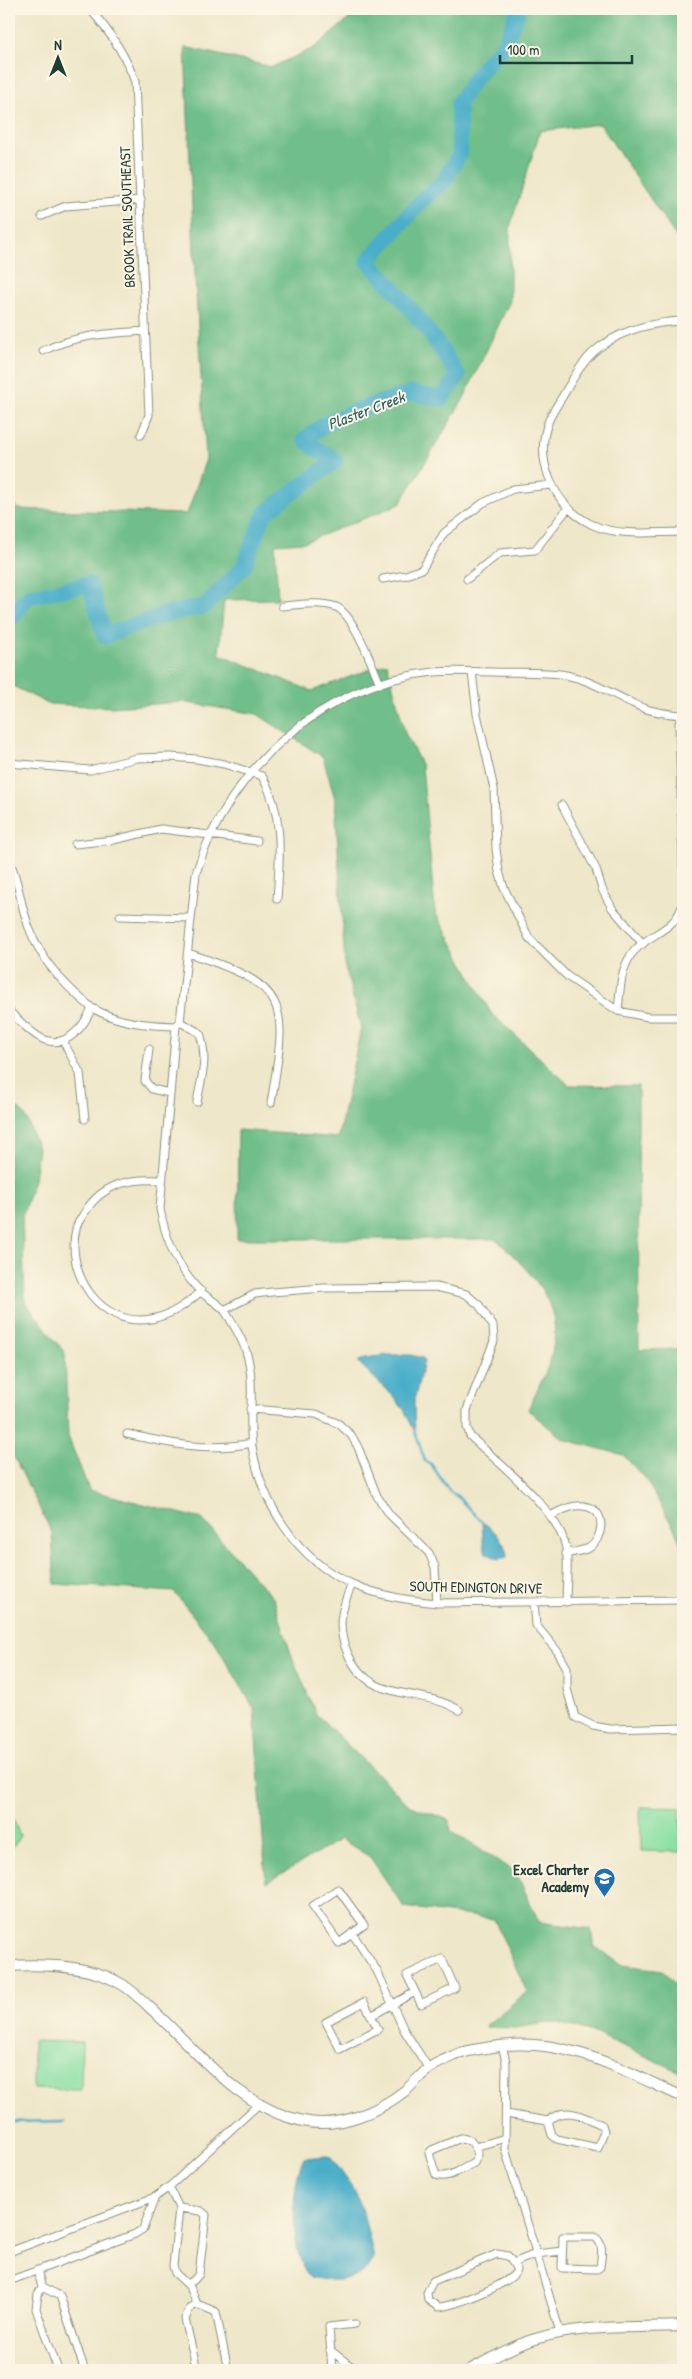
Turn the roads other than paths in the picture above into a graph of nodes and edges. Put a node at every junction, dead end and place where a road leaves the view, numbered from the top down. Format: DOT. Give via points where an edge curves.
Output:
graph roads {
  1 [pos="90,9"];
  2 [pos="141,200"];
  3 [pos="42,216"];
  4 [pos="683,321"];
  5 [pos="144,331"];
  6 [pos="43,351"];
  7 [pos="141,435"];
  8 [pos="552,485"];
  9 [pos="568,508"];
  10 [pos="683,532"];
  11 [pos="383,579"];
  12 [pos="466,579"];
  13 [pos="282,606"];
  14 [pos="472,672"];
  15 [pos="380,684"];
  16 [pos="682,715"];
  17 [pos="9,763"];
  18 [pos="250,773"];
  19 [pos="562,805"];
  20 [pos="211,836"];
  21 [pos="257,841"];
  22 [pos="76,844"];
  23 [pos="9,860"];
  24 [pos="683,867"];
  25 [pos="276,899"];
  26 [pos="683,901"];
  27 [pos="120,916"];
  28 [pos="191,918"];
  29 [pos="642,944"];
  30 [pos="188,953"];
  31 [pos="92,1008"];
  32 [pos="618,1010"];
  33 [pos="9,1011"];
  34 [pos="683,1017"];
  35 [pos="178,1024"];
  36 [pos="63,1041"];
  37 [pos="149,1049"];
  38 [pos="169,1093"];
  39 [pos="197,1102"];
  40 [pos="272,1103"];
  41 [pos="85,1119"];
  42 [pos="161,1180"];
  43 [pos="201,1291"];
  44 [pos="224,1310"];
  45 [pos="250,1410"];
  46 [pos="127,1434"];
  47 [pos="252,1443"];
  48 [pos="550,1516"];
  49 [pos="566,1554"];
  50 [pos="352,1584"];
  51 [pos="683,1600"];
  52 [pos="534,1602"];
  53 [pos="566,1602"];
  54 [pos="437,1603"];
  55 [pos="459,1710"];
  56 [pos="683,1727"];
  57 [pos="352,1933"];
  58 [pos="9,1966"];
  59 [pos="415,1992"];
  60 [pos="392,2003"];
  61 [pos="371,2016"];
  62 [pos="502,2045"];
  63 [pos="429,2068"];
  64 [pos="683,2097"];
  65 [pos="259,2104"];
  66 [pos="506,2114"];
  67 [pos="548,2121"];
  68 [pos="505,2138"];
  69 [pos="475,2147"];
  70 [pos="169,2187"];
  71 [pos="155,2197"];
  72 [pos="179,2208"];
  73 [pos="562,2251"];
  74 [pos="9,2252"];
  75 [pos="536,2254"];
  76 [pos="514,2263"];
  77 [pos="37,2270"];
  78 [pos="9,2281"];
  79 [pos="187,2284"];
  80 [pos="42,2286"];
  81 [pos="197,2304"];
  82 [pos="355,2324"];
  83 [pos="683,2326"];
  84 [pos="560,2332"];
  85 [pos="330,2350"];
  86 [pos="58,2370"];
  87 [pos="81,2370"];
  88 [pos="197,2370"];
  89 [pos="228,2370"];
  90 [pos="332,2370"];
  91 [pos="356,2370"];
  92 [pos="470,2370"];
  1 -- 2 [label="street, BROOK TRAIL SOUTHEAST" via="122,51 134,82"];
  2 -- 3 [label="street" via="66,206"];
  2 -- 5 [label="street, BROOK TRAIL SOUTHEAST"];
  4 -- 8 [label="street" via="624,332 604,344 581,365 549,420 545,436 544,466"];
  5 -- 6 [label="street" via="64,341"];
  5 -- 7 [label="street, BROOK TRAIL SOUTHEAST" via="149,415"];
  8 -- 9 [label="street"];
  8 -- 11 [label="street" via="513,489 483,503 444,533 422,569"];
  9 -- 10 [label="street" via="587,522 610,531"];
  9 -- 12 [label="street" via="535,550 500,553"];
  13 -- 15 [label="street" via="308,604 335,606 341,610 354,628"];
  14 -- 15 [label="street, SOUTH EDINGTON DRIVE" via="434,672"];
  14 -- 16 [label="street, SOUTH EDINGTON DRIVE" via="567,676 588,681 633,704"];
  14 -- 32 [label="street" via="477,714 494,788 496,849 504,888 529,938 568,976"];
  15 -- 18 [label="street, SOUTH EDINGTON DRIVE" via="310,719 274,747"];
  16 -- 24 [label="street" via="679,724"];
  17 -- 18 [label="street" via="90,770 137,758 170,757 224,764"];
  18 -- 20 [label="street, SOUTH EDINGTON DRIVE" via="236,790"];
  18 -- 25 [label="street" via="262,776 275,803 278,835"];
  19 -- 29 [label="street" via="596,869 612,908"];
  20 -- 21 [label="street"];
  20 -- 22 [label="street" via="161,829"];
  20 -- 28 [label="street, SOUTH EDINGTON DRIVE" via="196,873"];
  23 -- 31 [label="street" via="32,936 48,965"];
  26 -- 29 [label="street" via="679,915 672,923"];
  27 -- 28 [label="street"];
  28 -- 30 [label="street, SOUTH EDINGTON DRIVE"];
  29 -- 32 [label="street" via="626,963"];
  30 -- 35 [label="street, SOUTH EDINGTON DRIVE"];
  30 -- 40 [label="street" via="223,964 256,980 276,1004 281,1020 281,1043"];
  31 -- 35 [label="street" via="105,1016 138,1025"];
  31 -- 36 [label="street" via="75,1034"];
  32 -- 34 [label="street" via="648,1017"];
  33 -- 36 [label="street" via="45,1040"];
  35 -- 38 [label="street, SOUTH EDINGTON DRIVE"];
  35 -- 39 [label="street" via="200,1032 204,1047 206,1060"];
  36 -- 41 [label="street" via="80,1073"];
  37 -- 38 [label="street" via="145,1081 152,1089"];
  38 -- 42 [label="street, SOUTH EDINGTON DRIVE"];
  42 -- 43 [label="street, SOUTH EDINGTON DRIVE" via="160,1209 164,1232 176,1261"];
  42 -- 43 [label="street" via="126,1181 102,1192 90,1204 76,1228 74,1257 80,1279 96,1302 122,1316 149,1319 184,1306"];
  43 -- 44 [label="street, SOUTH EDINGTON DRIVE"];
  44 -- 45 [label="street, SOUTH EDINGTON DRIVE" via="246,1351 252,1385"];
  44 -- 48 [label="street" via="255,1294 324,1288 436,1287 466,1294 489,1318 495,1334 468,1410 470,1436 534,1496"];
  45 -- 47 [label="street, SOUTH EDINGTON DRIVE"];
  45 -- 54 [label="street" via="316,1414 339,1424 351,1435 377,1496 390,1515 429,1553 435,1567"];
  46 -- 47 [label="street" via="198,1448 226,1448"];
  47 -- 50 [label="street, SOUTH EDINGTON DRIVE" via="258,1473 275,1511 298,1545 322,1568"];
  48 -- 49 [label="street" via="566,1547"];
  48 -- 49 [label="street" via="574,1506 590,1507 599,1514 601,1523 595,1542 584,1550"];
  49 -- 53 [label="street"];
  50 -- 54 [label="street, SOUTH EDINGTON DRIVE" via="402,1599"];
  50 -- 55 [label="street" via="342,1607 340,1630 343,1644 357,1670 382,1688 442,1702"];
  51 -- 53 [label="street, SOUTH EDINGTON DRIVE"];
  52 -- 53 [label="street, SOUTH EDINGTON DRIVE"];
  52 -- 54 [label="street, SOUTH EDINGTON DRIVE"];
  52 -- 56 [label="street" via="536,1625 567,1668 567,1689 576,1717 593,1726 610,1729"];
  57 -- 57 [label="street" via="339,1943 314,1906 338,1889 364,1926"];
  57 -- 60 [label="street" via="377,1971"];
  58 -- 65 [label="street" via="90,1971 123,1985 238,2092"];
  59 -- 59 [label="street" via="407,1975 442,1959 456,1988 421,2004"];
  59 -- 60 [label="street"];
  60 -- 61 [label="street"];
  60 -- 63 [label="street" via="404,2030"];
  61 -- 61 [label="street" via="378,2030 340,2049 326,2022 364,2002"];
  62 -- 63 [label="street" via="460,2054"];
  62 -- 64 [label="street" via="562,2047 594,2057"];
  62 -- 66 [label="street" via="506,2062"];
  63 -- 65 [label="street" via="406,2090 363,2116 330,2122 304,2122"];
  65 -- 70 [label="street"];
  66 -- 67 [label="street"];
  66 -- 68 [label="street"];
  67 -- 67 [label="street" via="560,2113 571,2112 602,2124 604,2131 598,2148 558,2140 552,2135"];
  68 -- 69 [label="street"];
  68 -- 75 [label="street" via="505,2150"];
  69 -- 69 [label="street" via="470,2140 461,2138 432,2150 429,2158 436,2175 442,2177 474,2163 478,2154"];
  70 -- 71 [label="street"];
  70 -- 72 [label="street"];
  71 -- 74 [label="street"];
  71 -- 77 [label="street" via="143,2229 135,2234"];
  72 -- 79 [label="street" via="173,2266 175,2273"];
  72 -- 79 [label="street" via="206,2214 199,2274"];
  73 -- 73 [label="street" via="563,2237 595,2238 601,2244 600,2267 565,2270 561,2265"];
  73 -- 75 [label="street"];
  75 -- 76 [label="street"];
  75 -- 84 [label="street"];
  76 -- 76 [label="street" via="508,2256 497,2254 433,2281 427,2293 428,2300 438,2307 449,2306 509,2280 516,2270"];
  77 -- 78 [label="street"];
  77 -- 80 [label="street"];
  79 -- 81 [label="street"];
  80 -- 86 [label="street" via="36,2308"];
  80 -- 87 [label="street" via="60,2296 83,2365"];
  81 -- 88 [label="street" via="190,2308 185,2319"];
  81 -- 89 [label="street" via="216,2312"];
  82 -- 85 [label="street" via="330,2327"];
  83 -- 84 [label="street"];
  84 -- 92 [label="street" via="514,2347"];
  85 -- 90 [label="street"];
  85 -- 91 [label="street"];
}
